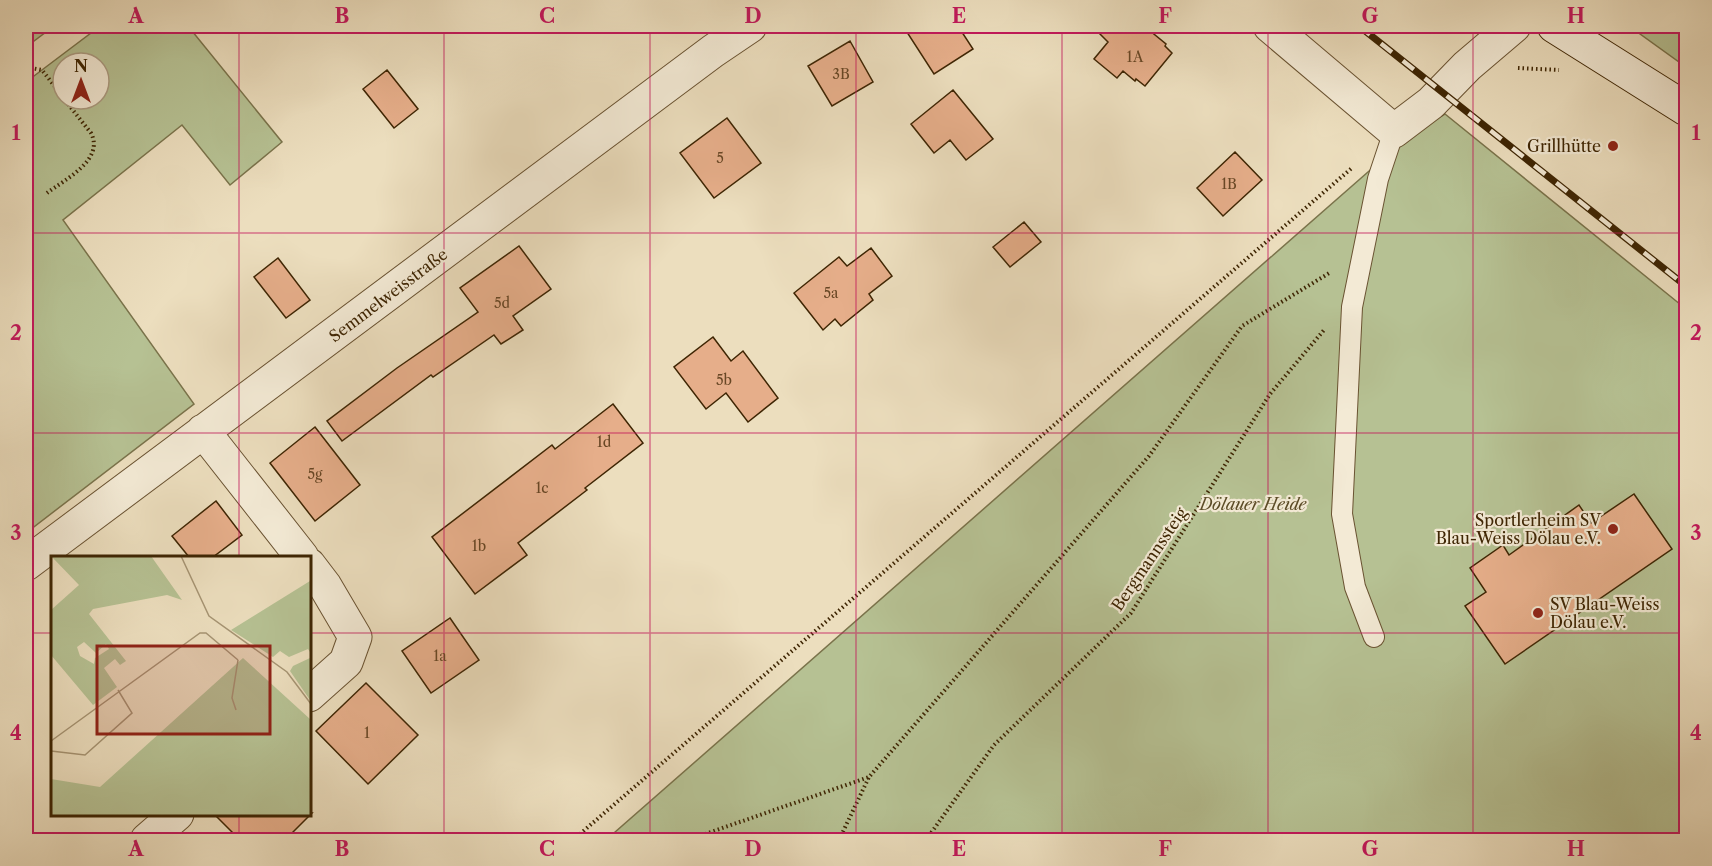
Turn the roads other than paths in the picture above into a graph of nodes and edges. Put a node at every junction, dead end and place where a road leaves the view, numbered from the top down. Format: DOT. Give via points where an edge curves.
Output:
graph roads {
  1 [pos="750,26"];
  2 [pos="1270,26"];
  3 [pos="1514,26"];
  4 [pos="1554,26"];
  5 [pos="1686,109"];
  6 [pos="1394,131"];
  7 [pos="203,431"];
  8 [pos="301,556"];
  9 [pos="26,564"];
  10 [pos="310,566"];
  11 [pos="1374,637"];
  12 [pos="310,694"];
  13 [pos="175,815"];
  14 [pos="147,840"];
  1 -- 7 [label="street, Semmelweisstraße"];
  2 -- 6 [label="street"];
  3 -- 6 [label="street" via="1431,103"];
  4 -- 5 [label="street"];
  6 -- 11 [label="lane" via="1378,179 1352,307 1342,514 1355,587"];
  7 -- 8 [label="street"];
  7 -- 9 [label="street, Semmelweisstraße"];
  10 -- 12 [label="street" via="355,637 346,662"];
  13 -- 14 [label="street"];
}
